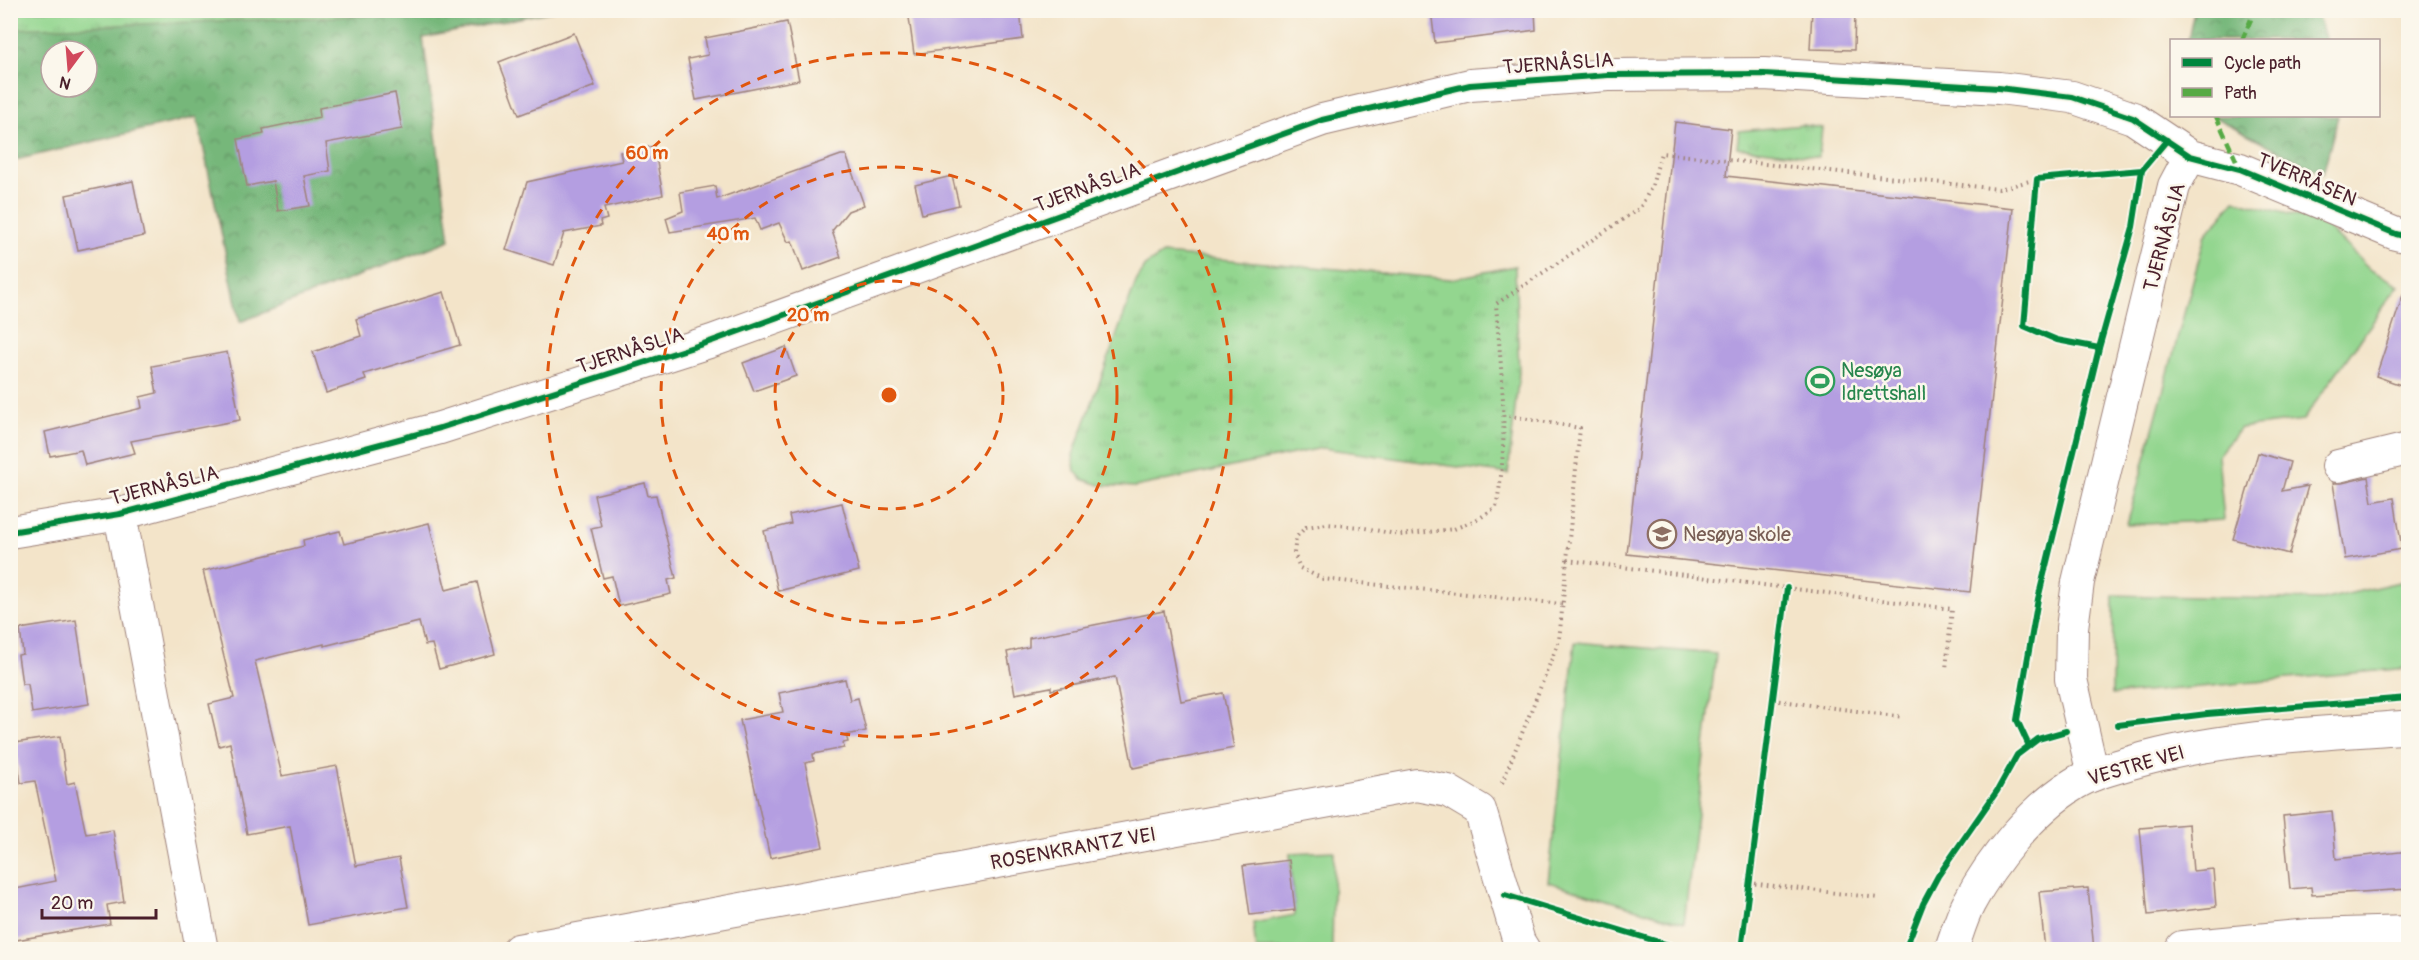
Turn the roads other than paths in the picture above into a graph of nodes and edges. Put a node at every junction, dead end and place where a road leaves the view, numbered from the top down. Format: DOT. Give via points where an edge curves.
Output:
graph roads {
  1 [pos="2190,156"];
  2 [pos="2409,237"];
  3 [pos="2409,449"];
  4 [pos="2338,466"];
  5 [pos="120,514"];
  6 [pos="10,532"];
  7 [pos="2409,727"];
  8 [pos="2093,775"];
  9 [pos="2409,932"];
  10 [pos="2182,948"];
  11 [pos="202,950"];
  12 [pos="518,950"];
  13 [pos="1524,950"];
  14 [pos="1951,950"];
  1 -- 2 [label="street, TVERRÅSEN" via="2240,169"];
  1 -- 5 [label="street, TJERNÅSLIA" via="2133,118 2072,97 1999,88 1764,74 1608,75 1470,86 1322,120 712,341 440,428"];
  1 -- 8 [label="street, TJERNÅSLIA" via="2174,186 2078,582 2071,679"];
  3 -- 4 [label="street"];
  5 -- 6 [label="street, TJERNÅSLIA"];
  5 -- 11 [label="street"];
  7 -- 8 [label="street, VESTRE VEI" via="2208,745"];
  8 -- 14 [label="street, VESTRE VEI" via="2057,797 1993,863 1970,902"];
  9 -- 10 [label="street" via="2310,935"];
  12 -- 13 [label="street, ROSENKRANTZ VEI" via="1417,785 1448,791 1479,810"];
}
